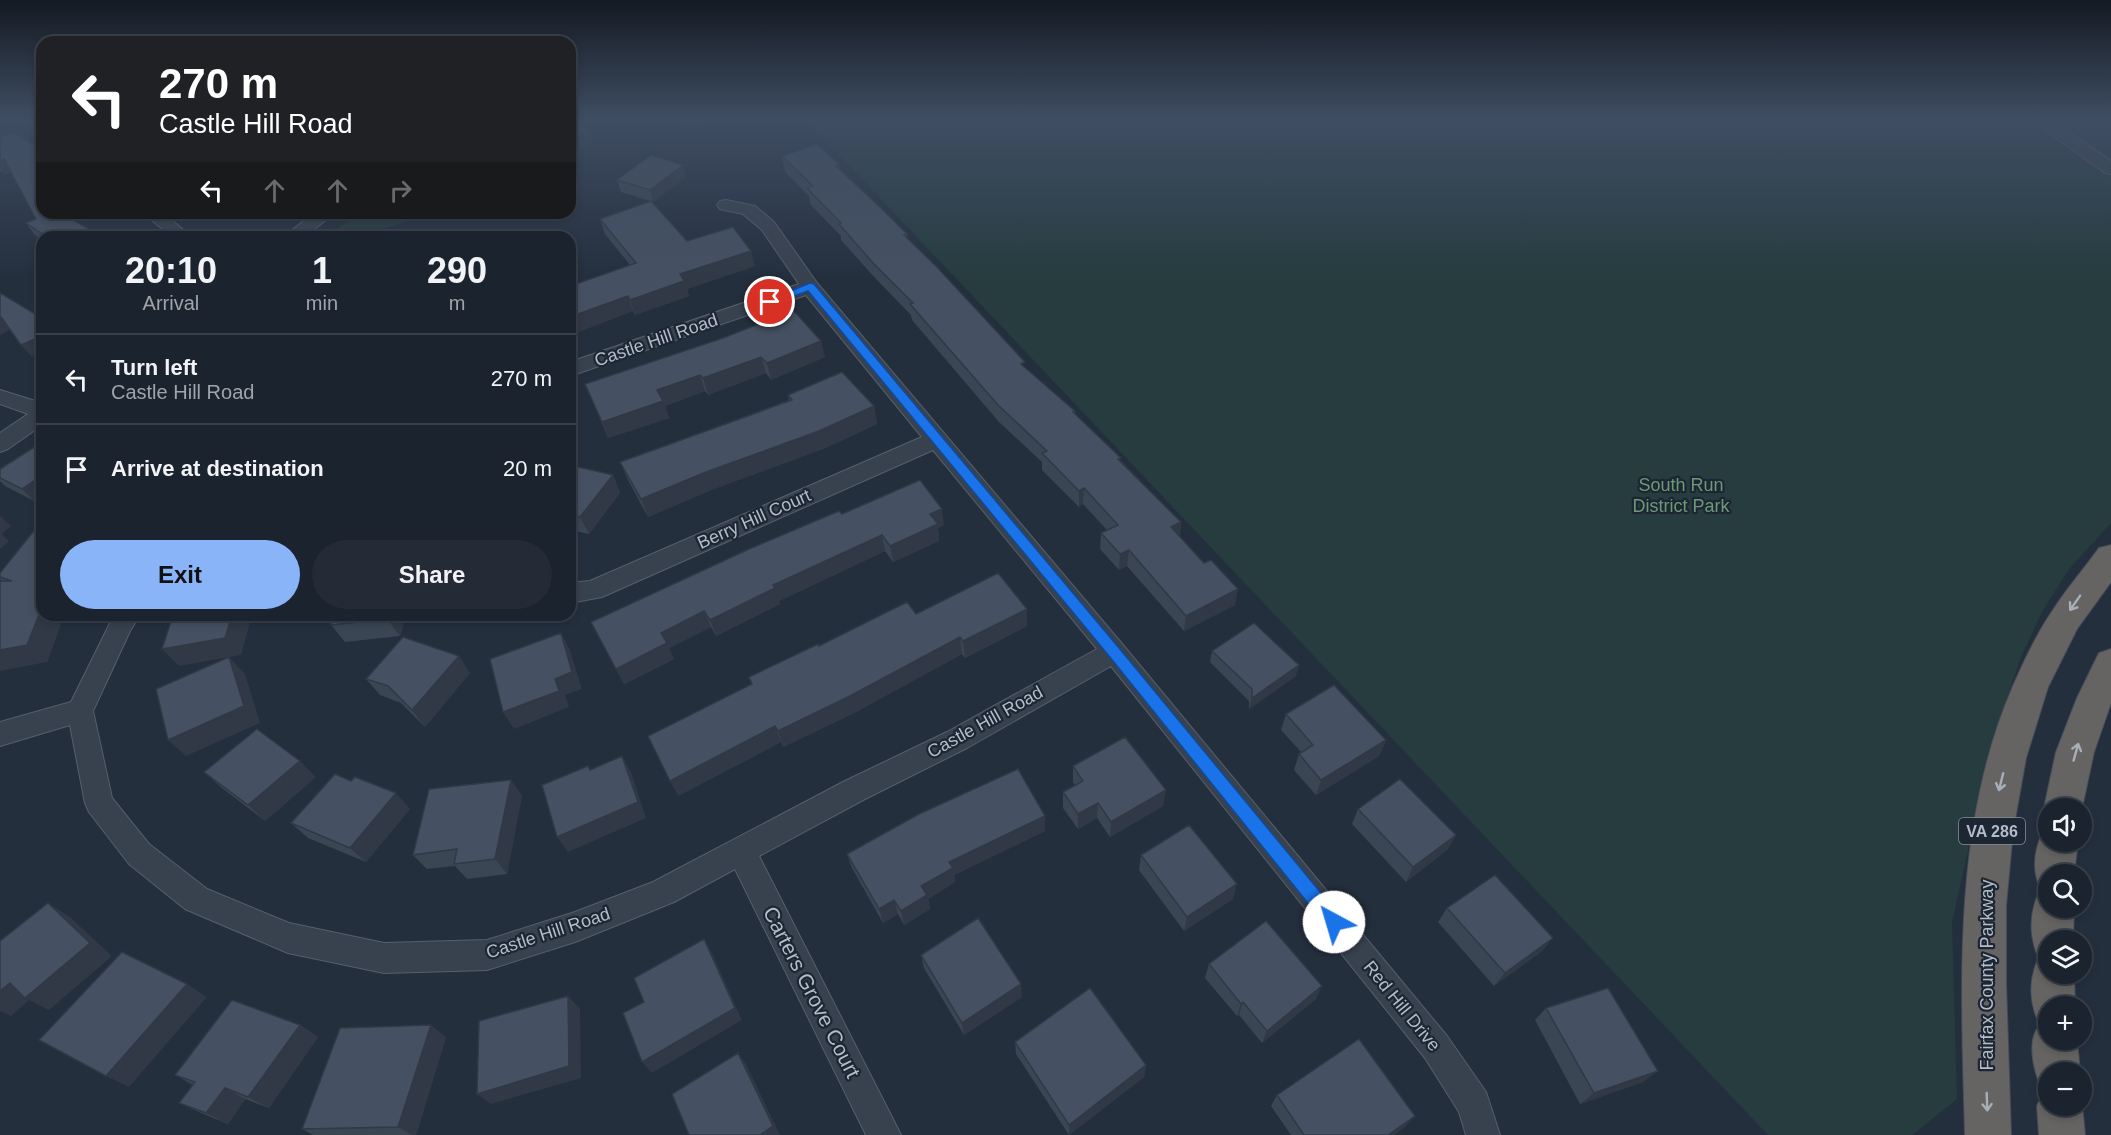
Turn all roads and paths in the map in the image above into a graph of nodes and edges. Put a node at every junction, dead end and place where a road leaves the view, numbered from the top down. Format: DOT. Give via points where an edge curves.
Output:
graph roads {
  1 [pos="726,205"];
  2 [pos="160,219"];
  3 [pos="318,219"];
  4 [pos="175,231"];
  5 [pos="300,231"];
  6 [pos="810,287"];
  7 [pos="576,367"];
  8 [pos="0,397"];
  9 [pos="36,411"];
  10 [pos="36,417"];
  11 [pos="937,439"];
  12 [pos="0,444"];
  13 [pos="2111,557"];
  14 [pos="576,592"];
  15 [pos="124,621"];
  16 [pos="1114,652"];
  17 [pos="2111,663"];
  18 [pos="80,711"];
  19 [pos="0,734"];
  20 [pos="2065,798"];
  21 [pos="741,850"];
  22 [pos="2061,1116"];
  23 [pos="884,1135"];
  24 [pos="1484,1135"];
  25 [pos="1988,1135"];
  26 [pos="2062,1135"];
  1 -- 6 [label="street, Red Hill Drive" via="749,210 768,226"];
  2 -- 4 [label="street"];
  3 -- 5 [label="street"];
  6 -- 7 [label="street, Castle Hill Road"];
  6 -- 11 [label="street, Red Hill Drive"];
  8 -- 9 [label="street"];
  10 -- 12 [label="street"];
  11 -- 14 [label="street, Berry Hill Court" via="593,590"];
  11 -- 16 [label="street, Red Hill Drive"];
  13 -- 25 [label="highway, Fairfax County Parkway / VA 286, one-way" via="2072,607 2042,660 2017,722 1998,796 1984,934"];
  15 -- 18 [label="street"];
  16 -- 21 [label="street, Castle Hill Road" via="957,740"];
  16 -- 24 [label="street, Red Hill Drive" via="1436,1047 1474,1104"];
  20 -- 17 [label="highway, one-way" via="2093,701"];
  18 -- 19 [label="street"];
  18 -- 21 [label="street, Castle Hill Road" via="99,803 139,854 196,899 288,938 384,958 487,955 575,927 663,892"];
  21 -- 23 [label="street, Carters Grove Court"];
  22 -- 26 [label="highway"];
}
